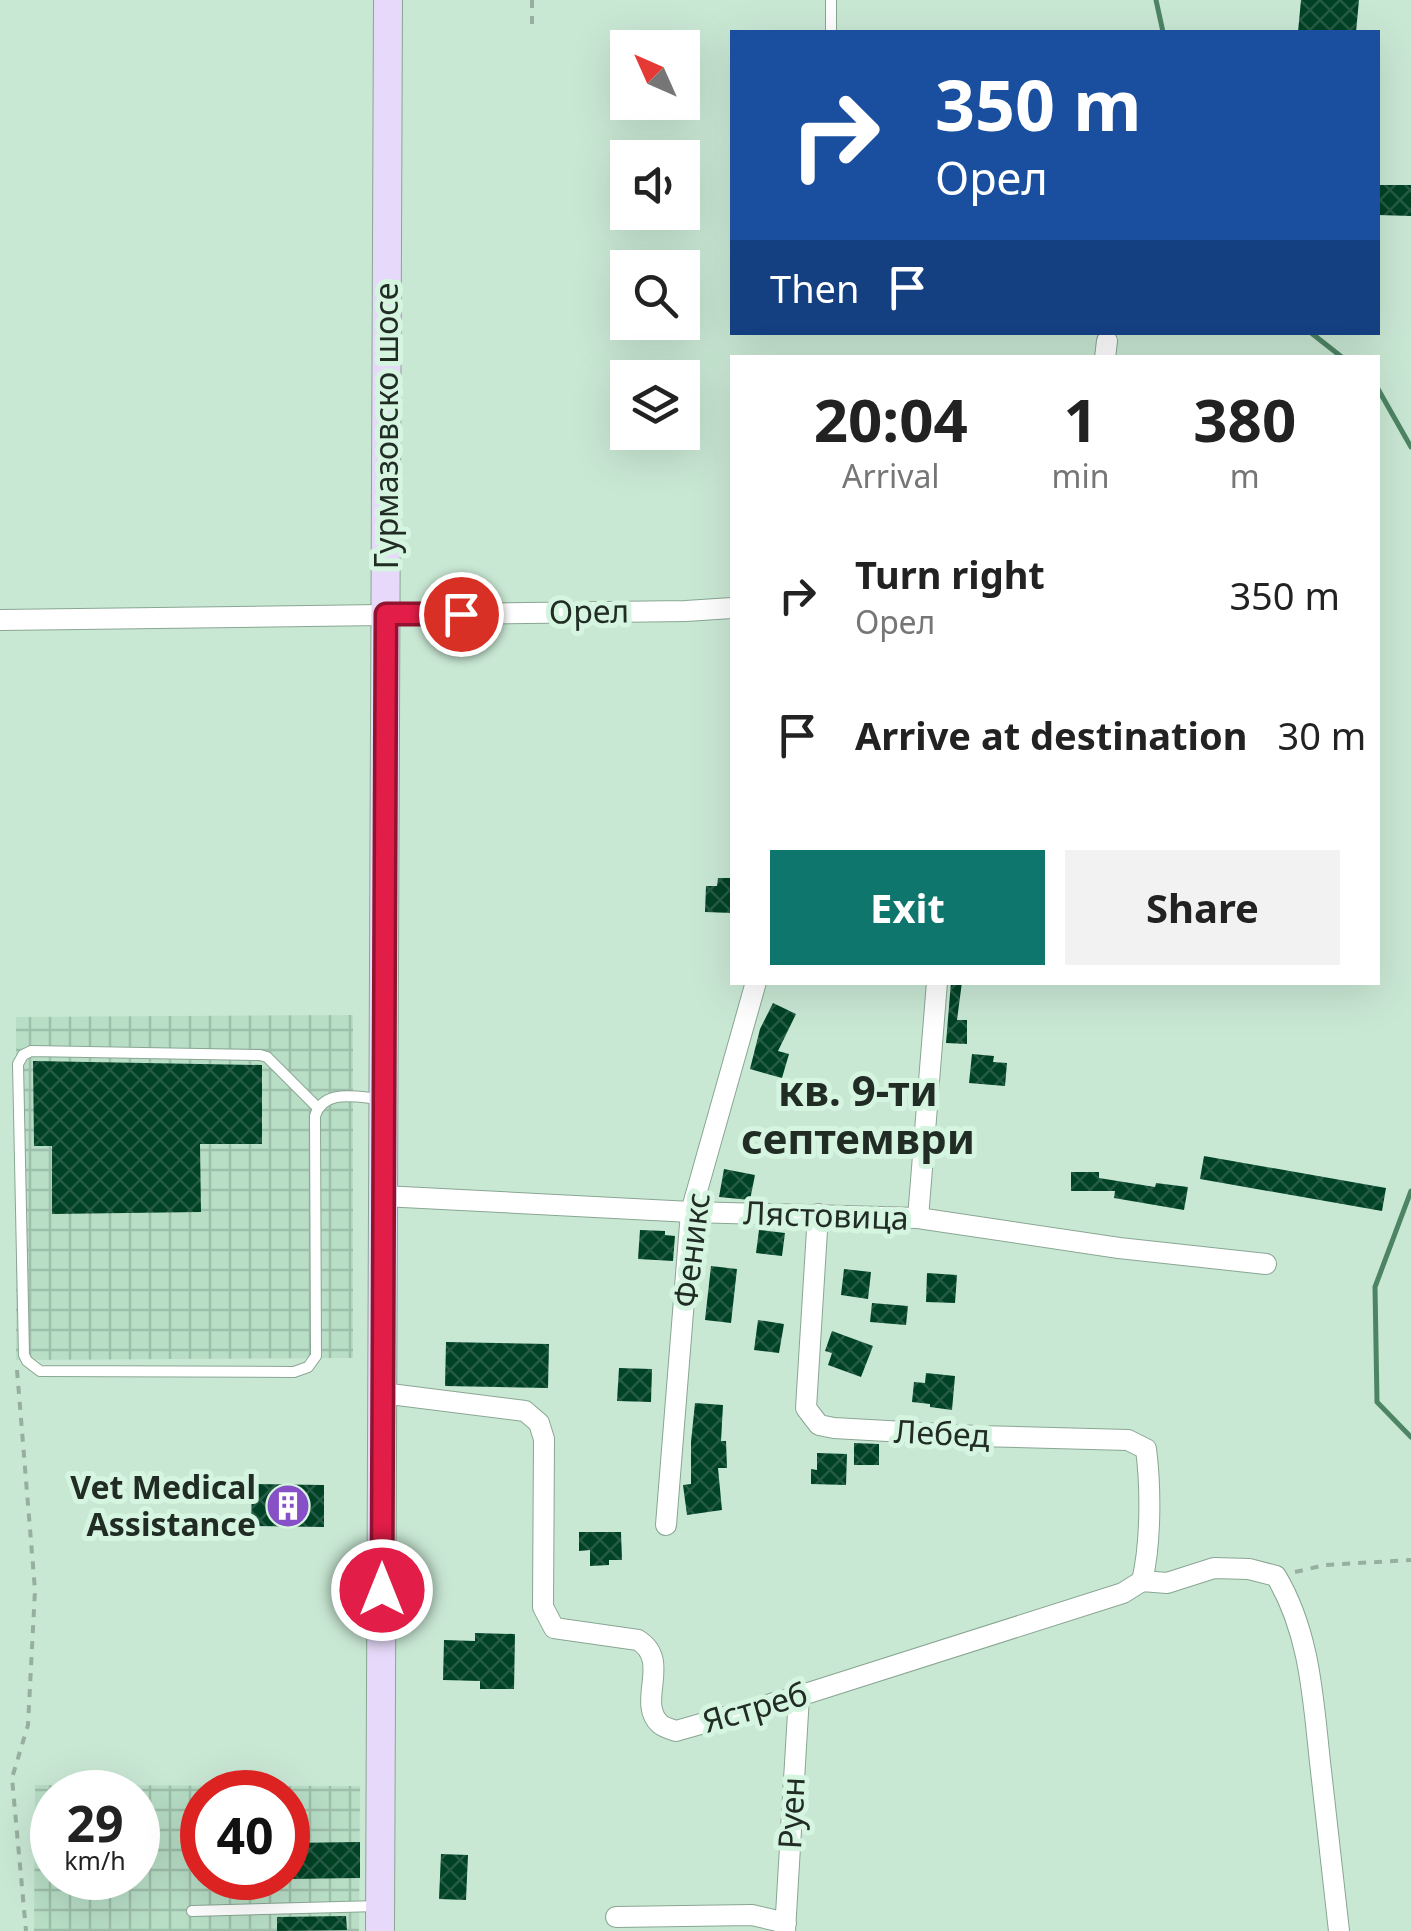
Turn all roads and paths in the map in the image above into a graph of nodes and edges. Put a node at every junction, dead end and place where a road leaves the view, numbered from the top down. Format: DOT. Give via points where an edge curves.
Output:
graph roads {
  1 [pos="388,0"];
  2 [pos="532,0"];
  3 [pos="831,0"];
  4 [pos="532,24"];
  5 [pos="831,30"];
  6 [pos="730,608"];
  7 [pos="386,614"];
  8 [pos="0,620"];
  9 [pos="755,985"];
  10 [pos="937,985"];
  11 [pos="384,1099"];
  12 [pos="318,1108"];
  13 [pos="383,1196"];
  14 [pos="691,1212"];
  15 [pos="818,1214"];
  16 [pos="918,1218"];
  17 [pos="1266,1264"];
  18 [pos="16,1354"];
  19 [pos="382,1393"];
  20 [pos="666,1525"];
  21 [pos="1411,1560"];
  22 [pos="1276,1576"];
  23 [pos="1142,1581"];
  24 [pos="799,1696"];
  25 [pos="192,1911"];
  26 [pos="616,1917"];
  27 [pos="380,1918"];
  28 [pos="786,1927"];
  29 [pos="26,1931"];
  30 [pos="1339,1931"];
  1 -- 7 [label="street, Гурмазовско шосе"];
  2 -- 4 [label="path"];
  3 -- 5 [label="lane"];
  6 -- 7 [label="street, Орел"];
  7 -- 8 [label="street, Орел"];
  7 -- 11 [label="street, Гурмазовско шосе"];
  9 -- 14 [label="street, Феникс"];
  10 -- 16 [label="street"];
  11 -- 12 [label="lane" via="333,1096"];
  11 -- 13 [label="street, Гурмазовско шосе"];
  12 -- 12 [label="lane" via="316,1356 308,1367 40,1371 27,1361 18,1064 23,1056 260,1055"];
  13 -- 14 [label="street, Лястовица"];
  13 -- 19 [label="street, Гурмазовско шосе"];
  14 -- 15 [label="street, Лястовица"];
  14 -- 20 [label="street, Феникс"];
  15 -- 16 [label="street, Лястовица"];
  15 -- 23 [label="street, Лебед" via="806,1408 819,1425 1128,1440 1146,1450 1148,1467"];
  16 -- 17 [label="street, Лястовица"];
  18 -- 29 [label="path" via="35,1590 28,1725 12,1778"];
  19 -- 24 [label="street, Ястреб" via="525,1411 539,1424 543,1607 554,1628 649,1647 652,1710 660,1724 676,1732"];
  19 -- 27 [label="street, Гурмазовско шосе"];
  21 -- 22 [label="path"];
  22 -- 23 [label="street, Ястреб" via="1214,1568 1166,1584"];
  22 -- 30 [label="street" via="1296,1615 1312,1682"];
  23 -- 24 [label="street, Ястреб" via="1123,1594"];
  24 -- 28 [label="street, Руен"];
  25 -- 27 [label="lane"];
  26 -- 28 [label="street" via="752,1914"];
}
